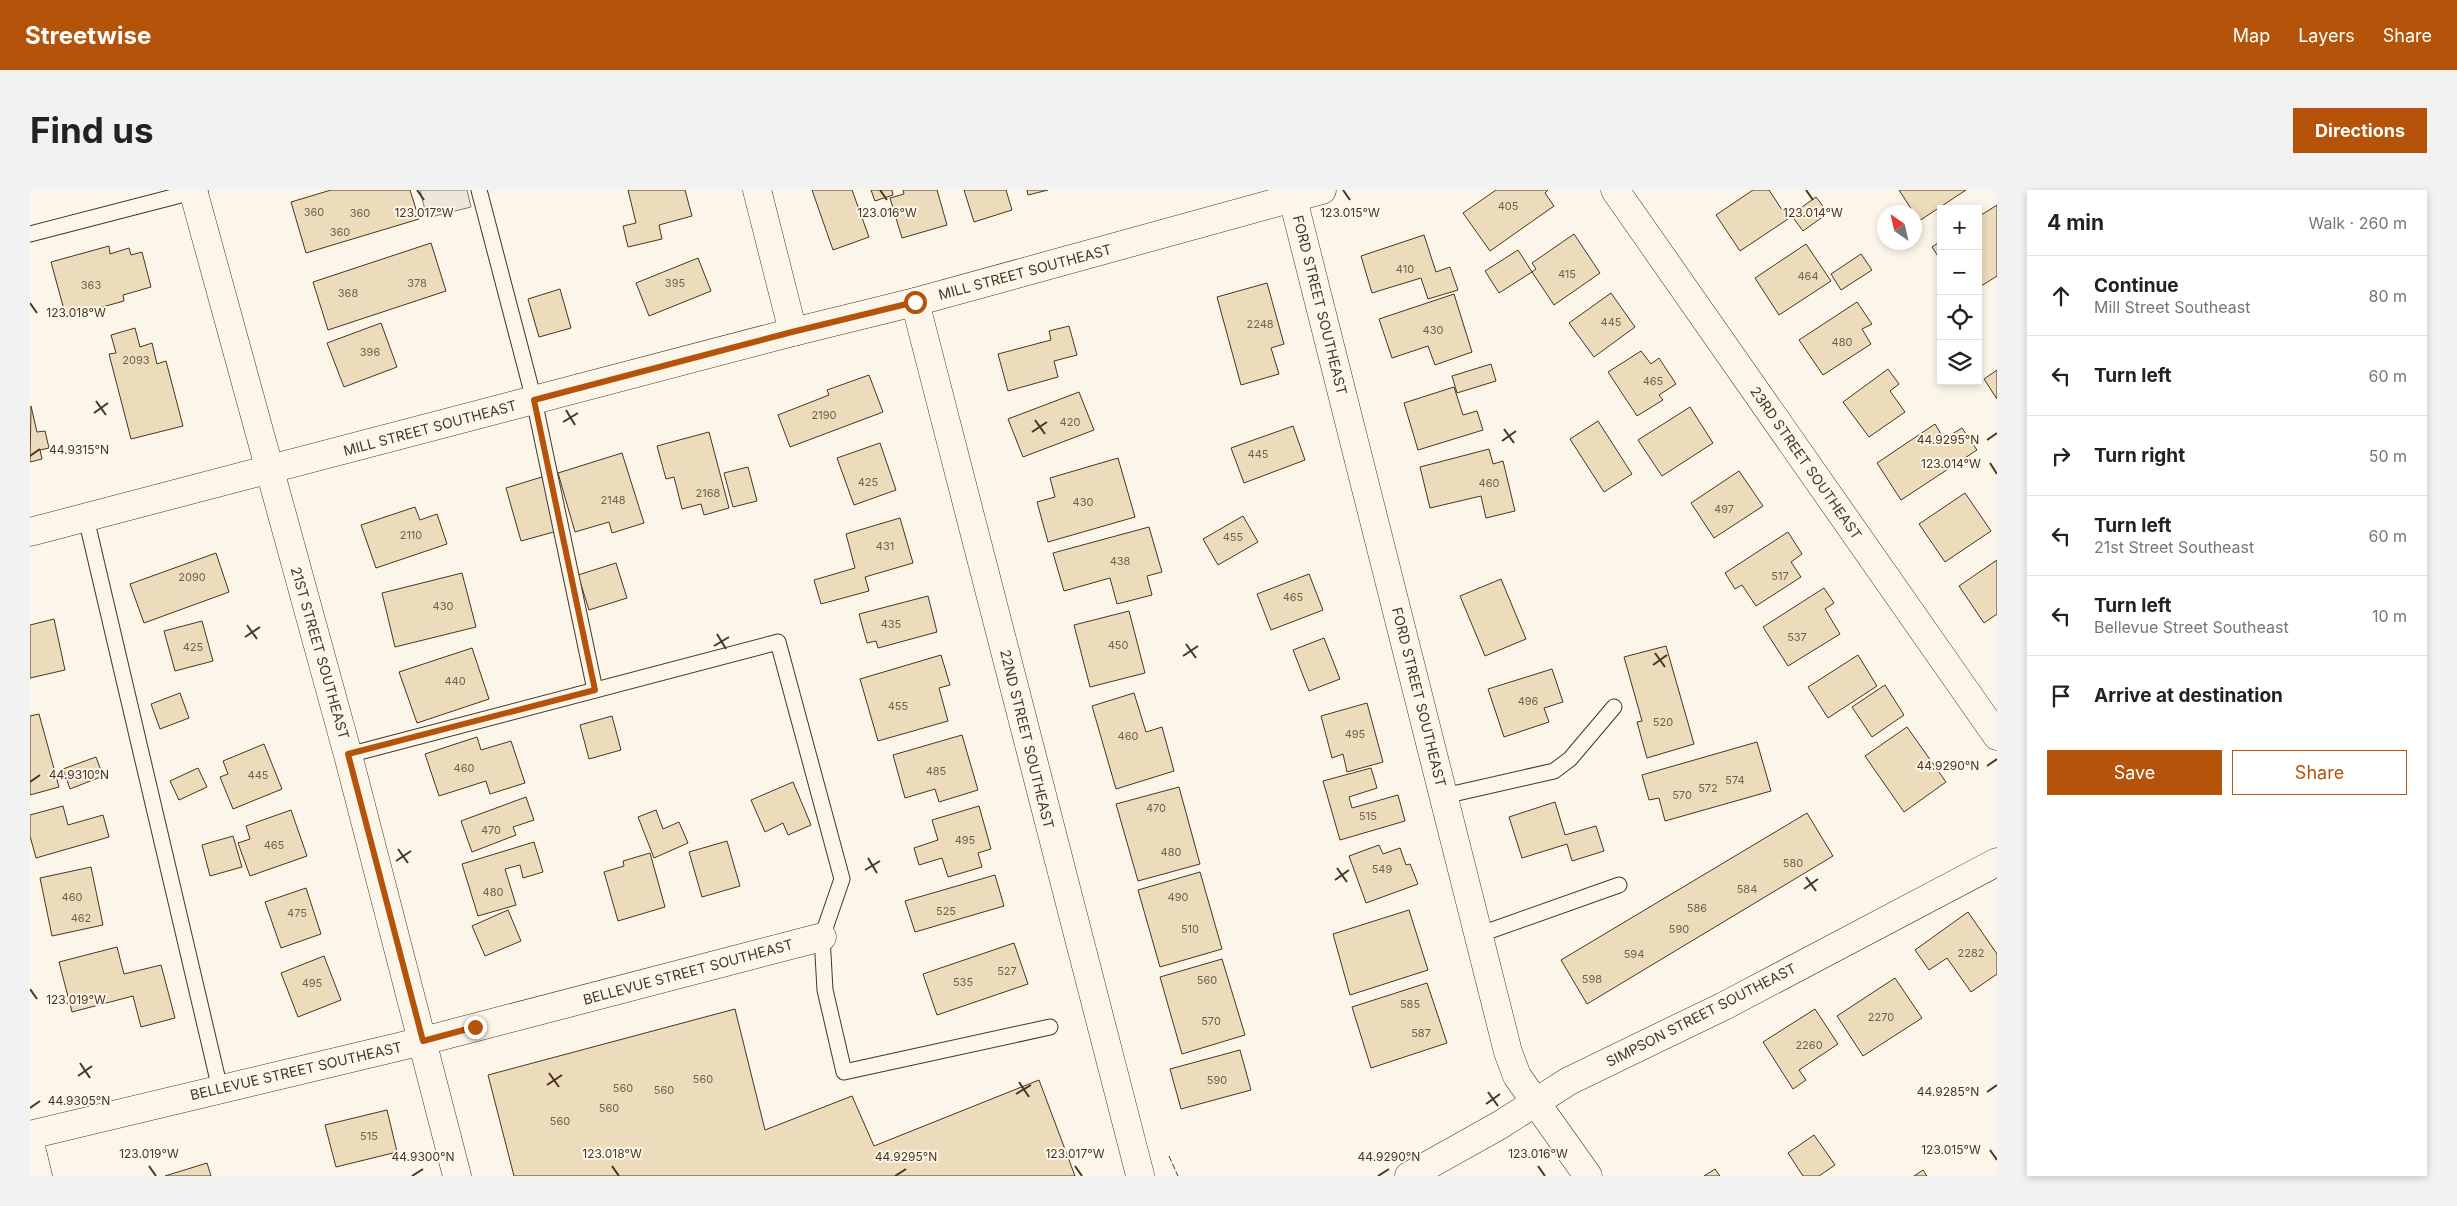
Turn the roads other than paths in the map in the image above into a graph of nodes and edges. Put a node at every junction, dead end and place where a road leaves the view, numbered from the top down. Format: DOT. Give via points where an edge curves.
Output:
graph roads {
  1 [pos="479,190"];
  2 [pos="757,190"];
  3 [pos="1322,190"];
  4 [pos="1615,190"];
  5 [pos="196,191"];
  6 [pos="1293,199"];
  7 [pos="30,234"];
  8 [pos="915,302"];
  9 [pos="792,332"];
  10 [pos="534,400"];
  11 [pos="269,470"];
  12 [pos="86,518"];
  13 [pos="30,532"];
  14 [pos="595,690"];
  15 [pos="1614,707"];
  16 [pos="1997,736"];
  17 [pos="348,754"];
  18 [pos="1444,796"];
  19 [pos="1997,862"];
  20 [pos="1619,885"];
  21 [pos="1478,935"];
  22 [pos="822,937"];
  23 [pos="1050,1027"];
  24 [pos="423,1041"];
  25 [pos="220,1089"];
  26 [pos="1537,1102"];
  27 [pos="30,1135"];
  28 [pos="30,1143"];
  29 [pos="1140,1175"];
  30 [pos="38,1176"];
  31 [pos="457,1176"];
  32 [pos="1409,1176"];
  33 [pos="1588,1176"];
  1 -- 10 [label="lane"];
  2 -- 9 [label="street"];
  3 -- 6 [label="street, MILL STREET SOUTHEAST"];
  4 -- 16 [label="street, 23RD STREET SOUTHEAST"];
  5 -- 7 [label="lane"];
  5 -- 11 [label="street, 21ST STREET SOUTHEAST"];
  6 -- 8 [label="street, MILL STREET SOUTHEAST"];
  6 -- 18 [label="street, FORD STREET SOUTHEAST"];
  8 -- 9 [label="street, MILL STREET SOUTHEAST"];
  8 -- 29 [label="street, 22ND STREET SOUTHEAST"];
  9 -- 10 [label="street, MILL STREET SOUTHEAST"];
  10 -- 11 [label="street, MILL STREET SOUTHEAST"];
  10 -- 14 [label="lane"];
  11 -- 12 [label="street, MILL STREET SOUTHEAST"];
  11 -- 17 [label="street, 21ST STREET SOUTHEAST"];
  12 -- 13 [label="street, MILL STREET SOUTHEAST"];
  12 -- 25 [label="lane"];
  14 -- 17 [label="lane"];
  14 -- 22 [label="lane" via="778,642 842,879"];
  15 -- 18 [label="lane" via="1570,758 1554,771"];
  17 -- 24 [label="street, 21ST STREET SOUTHEAST"];
  18 -- 21 [label="street, FORD STREET SOUTHEAST"];
  19 -- 26 [label="street, SIMPSON STREET SOUTHEAST" via="1724,1006 1569,1081"];
  20 -- 21 [label="lane"];
  21 -- 26 [label="street, FORD STREET SOUTHEAST" via="1508,1052 1517,1076"];
  22 -- 23 [label="lane" via="825,990 844,1072"];
  22 -- 24 [label="street, BELLEVUE STREET SOUTHEAST"];
  24 -- 25 [label="street, BELLEVUE STREET SOUTHEAST"];
  24 -- 31 [label="street, 21ST STREET SOUTHEAST"];
  25 -- 27 [label="street, BELLEVUE STREET SOUTHEAST"];
  26 -- 32 [label="street, SIMPSON STREET SOUTHEAST"];
  26 -- 33 [label="street, FORD STREET SOUTHEAST"];
  28 -- 30 [label="street"];
}
